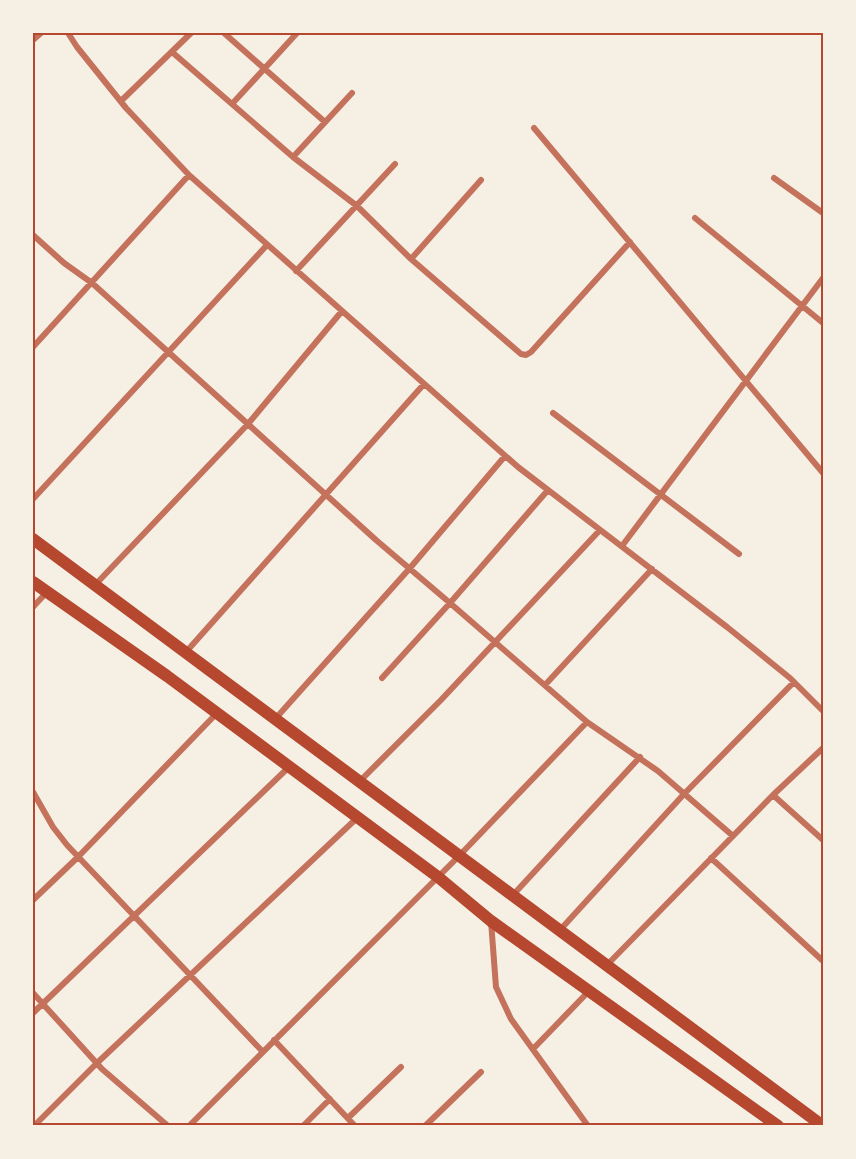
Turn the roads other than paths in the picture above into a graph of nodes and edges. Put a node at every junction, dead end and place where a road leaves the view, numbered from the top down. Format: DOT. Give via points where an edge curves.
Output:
graph roads {
  1 [pos="41,33"];
  2 [pos="68,33"];
  3 [pos="191,33"];
  4 [pos="224,33"];
  5 [pos="297,33"];
  6 [pos="33,40"];
  7 [pos="172,52"];
  8 [pos="265,69"];
  9 [pos="352,93"];
  10 [pos="121,101"];
  11 [pos="232,104"];
  12 [pos="325,122"];
  13 [pos="534,128"];
  14 [pos="293,157"];
  15 [pos="394,164"];
  16 [pos="189,175"];
  17 [pos="774,178"];
  18 [pos="481,180"];
  19 [pos="357,206"];
  20 [pos="823,213"];
  21 [pos="695,218"];
  22 [pos="33,235"];
  23 [pos="630,242"];
  24 [pos="267,245"];
  25 [pos="411,259"];
  26 [pos="296,271"];
  27 [pos="823,278"];
  28 [pos="92,283"];
  29 [pos="802,306"];
  30 [pos="342,311"];
  31 [pos="823,323"];
  32 [pos="34,343"];
  33 [pos="168,351"];
  34 [pos="745,380"];
  35 [pos="424,384"];
  36 [pos="553,413"];
  37 [pos="248,424"];
  38 [pos="505,456"];
  39 [pos="823,473"];
  40 [pos="548,490"];
  41 [pos="327,495"];
  42 [pos="659,495"];
  43 [pos="33,499"];
  44 [pos="600,530"];
  45 [pos="33,539"];
  46 [pos="621,546"];
  47 [pos="739,554"];
  48 [pos="410,568"];
  49 [pos="652,569"];
  50 [pos="33,582"];
  51 [pos="95,585"];
  52 [pos="47,592"];
  53 [pos="450,603"];
  54 [pos="33,607"];
  55 [pos="495,641"];
  56 [pos="185,652"];
  57 [pos="382,678"];
  58 [pos="794,682"];
  59 [pos="545,685"];
  60 [pos="823,711"];
  61 [pos="217,713"];
  62 [pos="276,718"];
  63 [pos="587,722"];
  64 [pos="823,748"];
  65 [pos="640,757"];
  66 [pos="289,767"];
  67 [pos="360,781"];
  68 [pos="33,792"];
  69 [pos="684,794"];
  70 [pos="773,795"];
  71 [pos="357,818"];
  72 [pos="733,836"];
  73 [pos="823,840"];
  74 [pos="459,856"];
  75 [pos="78,857"];
  76 [pos="711,858"];
  77 [pos="438,877"];
  78 [pos="513,896"];
  79 [pos="33,900"];
  80 [pos="135,916"];
  81 [pos="491,921"];
  82 [pos="560,930"];
  83 [pos="823,961"];
  84 [pos="607,965"];
  85 [pos="190,975"];
  86 [pos="589,991"];
  87 [pos="33,993"];
  88 [pos="42,1003"];
  89 [pos="33,1013"];
  90 [pos="274,1040"];
  91 [pos="533,1049"];
  92 [pos="263,1052"];
  93 [pos="97,1063"];
  94 [pos="401,1067"];
  95 [pos="481,1072"];
  96 [pos="330,1099"];
  97 [pos="348,1118"];
  98 [pos="584,1124"];
  99 [pos="34,1126"];
  100 [pos="168,1126"];
  101 [pos="189,1126"];
  102 [pos="303,1126"];
  103 [pos="355,1126"];
  104 [pos="425,1126"];
  105 [pos="778,1126"];
  106 [pos="823,1126"];
  1 -- 6 [label="street"];
  2 -- 10 [label="street"];
  3 -- 7 [label="street"];
  4 -- 8 [label="street"];
  5 -- 8 [label="street"];
  7 -- 10 [label="street"];
  7 -- 11 [label="street"];
  8 -- 11 [label="street"];
  8 -- 12 [label="street"];
  9 -- 12 [label="street"];
  10 -- 16 [label="street"];
  11 -- 14 [label="street"];
  12 -- 14 [label="street"];
  13 -- 23 [label="street"];
  14 -- 19 [label="street"];
  15 -- 19 [label="street"];
  16 -- 24 [label="street"];
  16 -- 28 [label="street"];
  17 -- 20 [label="street"];
  18 -- 25 [label="street"];
  19 -- 25 [label="street"];
  19 -- 26 [label="street"];
  21 -- 29 [label="street"];
  22 -- 28 [label="street"];
  23 -- 25 [label="street" via="526,355"];
  23 -- 34 [label="street"];
  24 -- 26 [label="street"];
  24 -- 33 [label="street"];
  26 -- 30 [label="street"];
  27 -- 29 [label="street"];
  28 -- 32 [label="street"];
  28 -- 33 [label="street"];
  29 -- 31 [label="street"];
  29 -- 34 [label="street"];
  30 -- 35 [label="street"];
  30 -- 37 [label="street"];
  33 -- 37 [label="street"];
  33 -- 43 [label="street"];
  34 -- 39 [label="street"];
  34 -- 42 [label="street"];
  35 -- 38 [label="street"];
  35 -- 41 [label="street"];
  36 -- 42 [label="street"];
  37 -- 41 [label="street"];
  37 -- 51 [label="street"];
  38 -- 40 [label="street"];
  38 -- 48 [label="street"];
  40 -- 44 [label="street"];
  40 -- 53 [label="street"];
  41 -- 48 [label="street"];
  41 -- 56 [label="street"];
  42 -- 46 [label="street"];
  42 -- 47 [label="street"];
  44 -- 46 [label="street"];
  44 -- 55 [label="street"];
  45 -- 51 [label="main road"];
  46 -- 49 [label="street"];
  48 -- 53 [label="street"];
  48 -- 62 [label="street"];
  49 -- 58 [label="street"];
  49 -- 59 [label="street"];
  50 -- 52 [label="main road"];
  51 -- 56 [label="main road"];
  52 -- 54 [label="street"];
  52 -- 61 [label="main road"];
  53 -- 55 [label="street"];
  53 -- 57 [label="street"];
  55 -- 59 [label="street"];
  55 -- 67 [label="street"];
  56 -- 62 [label="main road"];
  58 -- 60 [label="street"];
  58 -- 69 [label="street"];
  59 -- 63 [label="street"];
  61 -- 66 [label="main road"];
  61 -- 75 [label="street"];
  62 -- 67 [label="main road"];
  63 -- 65 [label="street"];
  63 -- 74 [label="street"];
  64 -- 70 [label="street"];
  65 -- 69 [label="street"];
  65 -- 78 [label="street"];
  66 -- 71 [label="main road"];
  66 -- 80 [label="street"];
  67 -- 74 [label="main road"];
  68 -- 75 [label="street" via="53,827"];
  69 -- 72 [label="street"];
  69 -- 82 [label="street"];
  70 -- 72 [label="street"];
  70 -- 73 [label="street"];
  71 -- 77 [label="main road"];
  71 -- 85 [label="street"];
  72 -- 76 [label="street"];
  74 -- 77 [label="street"];
  74 -- 78 [label="main road"];
  75 -- 79 [label="street"];
  75 -- 80 [label="street"];
  76 -- 83 [label="street"];
  76 -- 84 [label="street"];
  77 -- 81 [label="main road"];
  77 -- 90 [label="street"];
  78 -- 82 [label="main road"];
  80 -- 85 [label="street"];
  80 -- 88 [label="street"];
  81 -- 86 [label="main road"];
  81 -- 91 [label="street" via="496,987 511,1019"];
  82 -- 84 [label="main road"];
  84 -- 106 [label="main road"];
  85 -- 92 [label="street"];
  85 -- 93 [label="street"];
  86 -- 91 [label="street"];
  86 -- 105 [label="main road"];
  87 -- 88 [label="street"];
  88 -- 89 [label="street"];
  88 -- 93 [label="street"];
  90 -- 92 [label="street"];
  90 -- 96 [label="street"];
  91 -- 98 [label="street"];
  92 -- 101 [label="street"];
  93 -- 99 [label="street"];
  93 -- 100 [label="street"];
  94 -- 97 [label="street"];
  95 -- 104 [label="street"];
  96 -- 97 [label="street"];
  96 -- 102 [label="street"];
  97 -- 103 [label="street"];
}
